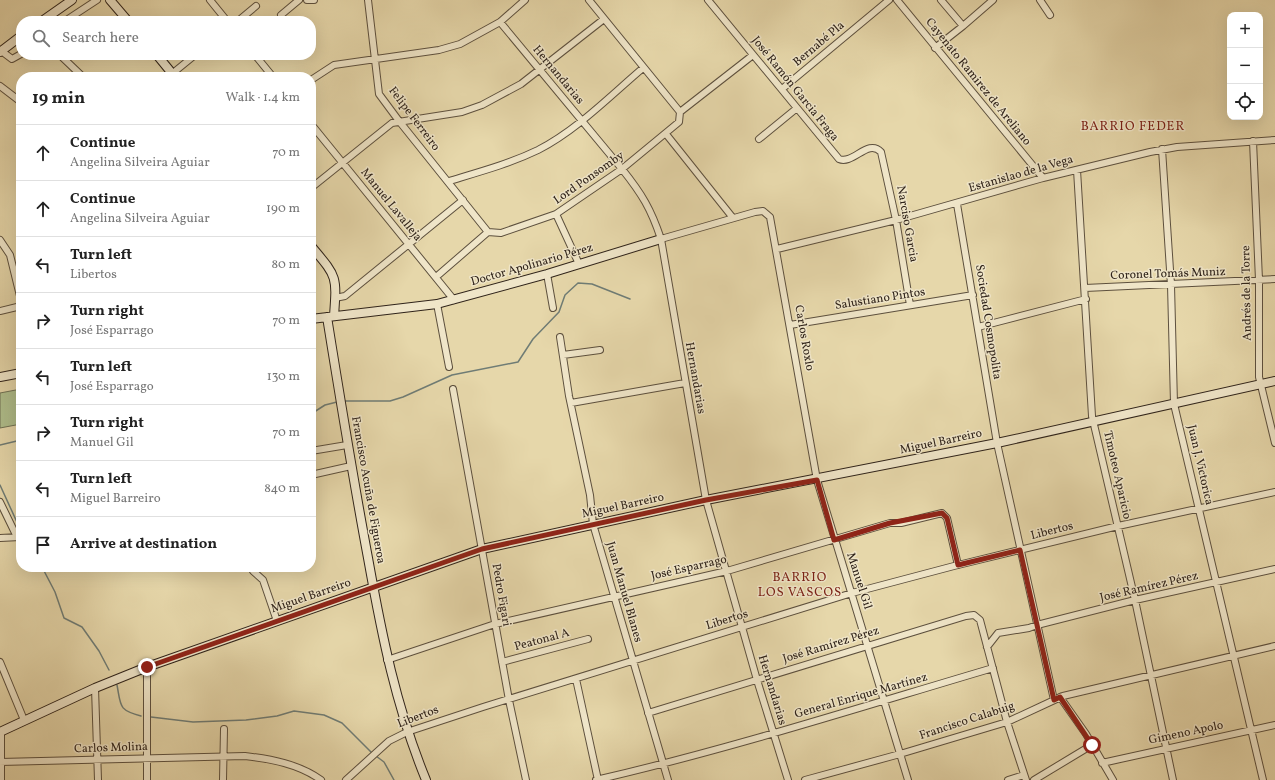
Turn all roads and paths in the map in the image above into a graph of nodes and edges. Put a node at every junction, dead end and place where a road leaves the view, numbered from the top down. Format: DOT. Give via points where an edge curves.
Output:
graph roads {
  1 [pos="72,0"];
  2 [pos="97,0"];
  3 [pos="110,0"];
  4 [pos="210,0"];
  5 [pos="299,0"];
  6 [pos="307,0"];
  7 [pos="314,0"];
  8 [pos="368,0"];
  9 [pos="525,0"];
  10 [pos="589,0"];
  11 [pos="708,0"];
  12 [pos="889,0"];
  13 [pos="897,0"];
  14 [pos="941,0"];
  15 [pos="993,0"];
  16 [pos="1040,0"];
  17 [pos="256,6"];
  18 [pos="281,15"];
  19 [pos="1050,15"];
  20 [pos="49,16"];
  21 [pos="73,16"];
  22 [pos="124,16"];
  23 [pos="223,16"];
  24 [pos="244,16"];
  25 [pos="604,19"];
  26 [pos="500,22"];
  27 [pos="963,26"];
  28 [pos="16,40"];
  29 [pos="935,48"];
  30 [pos="0,51"];
  31 [pos="753,54"];
  32 [pos="16,57"];
  33 [pos="374,59"];
  34 [pos="65,60"];
  35 [pos="160,60"];
  36 [pos="190,60"];
  37 [pos="259,60"];
  38 [pos="643,68"];
  39 [pos="540,70"];
  40 [pos="78,72"];
  41 [pos="169,72"];
  42 [pos="176,72"];
  43 [pos="269,72"];
  44 [pos="316,76"];
  45 [pos="0,86"];
  46 [pos="782,89"];
  47 [pos="16,98"];
  48 [pos="797,108"];
  49 [pos="680,112"];
  50 [pos="399,121"];
  51 [pos="582,121"];
  52 [pos="316,130"];
  53 [pos="666,134"];
  54 [pos="759,139"];
  55 [pos="1275,140"];
  56 [pos="1253,141"];
  57 [pos="878,148"];
  58 [pos="1162,149"];
  59 [pos="343,164"];
  60 [pos="622,169"];
  61 [pos="1077,170"];
  62 [pos="1043,178"];
  63 [pos="449,181"];
  64 [pos="316,184"];
  65 [pos="463,200"];
  66 [pos="957,204"];
  67 [pos="755,212"];
  68 [pos="556,214"];
  69 [pos="733,218"];
  70 [pos="896,220"];
  71 [pos="488,232"];
  72 [pos="661,239"];
  73 [pos="0,240"];
  74 [pos="409,244"];
  75 [pos="777,249"];
  76 [pos="316,253"];
  77 [pos="579,264"];
  78 [pos="547,274"];
  79 [pos="436,277"];
  80 [pos="1275,279"];
  81 [pos="16,280"];
  82 [pos="1259,280"];
  83 [pos="1171,285"];
  84 [pos="1086,288"];
  85 [pos="973,296"];
  86 [pos="335,298"];
  87 [pos="1086,299"];
  88 [pos="454,300"];
  89 [pos="437,304"];
  90 [pos="910,304"];
  91 [pos="16,307"];
  92 [pos="553,308"];
  93 [pos="0,311"];
  94 [pos="330,317"];
  95 [pos="316,318"];
  96 [pos="790,325"];
  97 [pos="978,327"];
  98 [pos="560,337"];
  99 [pos="600,350"];
  100 [pos="563,355"];
  101 [pos="449,367"];
  102 [pos="16,374"];
  103 [pos="0,377"];
  104 [pos="1275,381"];
  105 [pos="685,383"];
  106 [pos="1260,384"];
  107 [pos="453,389"];
  108 [pos="571,403"];
  109 [pos="1174,404"];
  110 [pos="1093,422"];
  111 [pos="997,443"];
  112 [pos="1275,443"];
  113 [pos="347,445"];
  114 [pos="316,450"];
  115 [pos="351,466"];
  116 [pos="316,474"];
  117 [pos="817,480"];
  118 [pos="1275,492"];
  119 [pos="706,500"];
  120 [pos="0,502"];
  121 [pos="1199,508"];
  122 [pos="593,524"];
  123 [pos="1118,526"];
  124 [pos="16,531"];
  125 [pos="16,537"];
  126 [pos="0,538"];
  127 [pos="834,540"];
  128 [pos="482,549"];
  129 [pos="1020,550"];
  130 [pos="958,565"];
  131 [pos="1275,569"];
  132 [pos="727,571"];
  133 [pos="254,572"];
  134 [pos="1216,583"];
  135 [pos="373,587"];
  136 [pos="852,593"];
  137 [pos="614,596"];
  138 [pos="1135,600"];
  139 [pos="278,621"];
  140 [pos="495,624"];
  141 [pos="1037,625"];
  142 [pos="742,627"];
  143 [pos="588,639"];
  144 [pos="868,646"];
  145 [pos="1275,646"];
  146 [pos="987,647"];
  147 [pos="1234,656"];
  148 [pos="387,660"];
  149 [pos="633,661"];
  150 [pos="0,662"];
  151 [pos="502,662"];
  152 [pos="147,667"];
  153 [pos="993,668"];
  154 [pos="1150,676"];
  155 [pos="576,679"];
  156 [pos="757,680"];
  157 [pos="96,688"];
  158 [pos="1060,697"];
  159 [pos="509,700"];
  160 [pos="1054,700"];
  161 [pos="883,701"];
  162 [pos="648,713"];
  163 [pos="24,720"];
  164 [pos="1007,722"];
  165 [pos="1275,725"];
  166 [pos="224,729"];
  167 [pos="1251,730"];
  168 [pos="1,732"];
  169 [pos="407,732"];
  170 [pos="774,733"];
  171 [pos="1092,745"];
  172 [pos="1166,748"];
  173 [pos="900,754"];
  174 [pos="223,756"];
  175 [pos="147,757"];
  176 [pos="97,760"];
  177 [pos="1,762"];
  178 [pos="1102,763"];
  179 [pos="664,764"];
  180 [pos="1025,778"];
  181 [pos="1,780"];
  182 [pos="98,780"];
  183 [pos="147,780"];
  184 [pos="223,780"];
  185 [pos="321,780"];
  186 [pos="346,780"];
  187 [pos="426,780"];
  188 [pos="526,780"];
  189 [pos="597,780"];
  190 [pos="668,780"];
  191 [pos="788,780"];
  192 [pos="805,780"];
  193 [pos="908,780"];
  194 [pos="1008,780"];
  195 [pos="1034,780"];
  196 [pos="1112,780"];
  197 [pos="1174,780"];
  198 [pos="1263,780"];
  1 -- 20 [label="street"];
  2 -- 21 [label="street"];
  3 -- 22 [label="street"];
  4 -- 23 [label="street"];
  5 -- 18 [label="street"];
  6 -- 7 [label="street"];
  8 -- 33 [label="street, Felipe Ferreiro"];
  9 -- 26 [label="street"];
  10 -- 25 [label="street"];
  11 -- 31 [label="street, José Ramón Garcia Fraga"];
  12 -- 46 [label="street, Bernabé Pla"];
  13 -- 29 [label="street, Cayenato Ramirez de Areliano"];
  14 -- 27 [label="street"];
  15 -- 27 [label="street"];
  16 -- 19 [label="street"];
  17 -- 24 [label="street"];
  25 -- 38 [label="street"];
  25 -- 39 [label="street"];
  26 -- 33 [label="street" via="460,44 439,50"];
  26 -- 39 [label="street, Hernandarias"];
  27 -- 29 [label="street"];
  28 -- 30 [label="street"];
  29 -- 62 [label="street, Cayenato Ramirez de Areliano"];
  30 -- 32 [label="street" via="12,59"];
  31 -- 46 [label="street, José Ramón Garcia Fraga"];
  31 -- 49 [label="street"];
  33 -- 44 [label="street" via="334,65"];
  33 -- 50 [label="street, Felipe Ferreiro" via="379,94"];
  34 -- 40 [label="street"];
  35 -- 41 [label="street"];
  36 -- 42 [label="street"];
  37 -- 43 [label="street"];
  38 -- 49 [label="street"];
  38 -- 51 [label="street"];
  39 -- 50 [label="street" via="502,94 462,112"];
  39 -- 51 [label="street, Hernandarias"];
  45 -- 47 [label="street"];
  46 -- 48 [label="street, José Ramón Garcia Fraga"];
  48 -- 54 [label="street"];
  48 -- 57 [label="street, José Ramón Garcia Fraga" via="839,158 846,159 871,147"];
  49 -- 53 [label="street, Lord Ponsomby" via="679,122"];
  50 -- 59 [label="street" via="392,123"];
  50 -- 63 [label="street, Felipe Ferreiro"];
  51 -- 60 [label="street, Hernandarias"];
  51 -- 63 [label="street" via="539,149 498,167"];
  52 -- 59 [label="street, Manuel Lavalleja"];
  53 -- 60 [label="street, Lord Ponsomby"];
  53 -- 69 [label="street"];
  55 -- 56 [label="street, Estanislao de la Vega"];
  56 -- 58 [label="street, Estanislao de la Vega"];
  56 -- 82 [label="street, Andrés de la Torre"];
  57 -- 70 [label="street, Narciso Garcia" via="883,156"];
  58 -- 61 [label="street, Estanislao de la Vega"];
  58 -- 83 [label="street, Juan J. Victorica"];
  59 -- 64 [label="street"];
  59 -- 74 [label="street, Manuel Lavalleja"];
  60 -- 68 [label="street, Lord Ponsomby"];
  60 -- 72 [label="street, Hernandarias" via="647,203"];
  61 -- 62 [label="street, Estanislao de la Vega"];
  61 -- 84 [label="street, Timoteo Aparicio"];
  62 -- 66 [label="street, Estanislao de la Vega"];
  63 -- 65 [label="street, Felipe Ferreiro"];
  65 -- 71 [label="street, Felipe Ferreiro"];
  65 -- 74 [label="street"];
  66 -- 70 [label="street, Estanislao de la Vega"];
  66 -- 85 [label="street, Sociedad Cosmopolita"];
  67 -- 69 [label="street, Doctor Apolinario Pérez"];
  67 -- 75 [label="street, Carlos Roxlo" via="762,211 770,217"];
  68 -- 71 [label="street, Lord Ponsomby" via="501,233"];
  68 -- 77 [label="street"];
  69 -- 72 [label="street, Doctor Apolinario Pérez"];
  70 -- 75 [label="street, Estanislao de la Vega"];
  70 -- 90 [label="street, Narciso Garcia"];
  71 -- 79 [label="street"];
  72 -- 77 [label="street, Doctor Apolinario Pérez"];
  72 -- 105 [label="street, Hernandarias"];
  73 -- 81 [label="street" via="10,255"];
  74 -- 79 [label="street, Manuel Lavalleja"];
  74 -- 86 [label="street" via="345,296"];
  75 -- 96 [label="street, Carlos Roxlo"];
  76 -- 86 [label="street, Francisco Acuña de Figueroa" via="334,276"];
  77 -- 78 [label="street, Doctor Apolinario Pérez"];
  78 -- 88 [label="street, Doctor Apolinario Pérez"];
  78 -- 92 [label="street"];
  79 -- 88 [label="street, Manuel Lavalleja"];
  80 -- 82 [label="street, Coronel Tomás Muniz"];
  82 -- 83 [label="street, Coronel Tomás Muniz"];
  82 -- 106 [label="street, Andrés de la Torre"];
  83 -- 84 [label="street, Coronel Tomás Muniz"];
  83 -- 109 [label="street, Juan J. Victorica"];
  84 -- 87 [label="street, Timoteo Aparicio"];
  85 -- 90 [label="street, Salustiano Pintos"];
  85 -- 97 [label="street, Sociedad Cosmopolita"];
  86 -- 94 [label="street, Francisco Acuña de Figueroa"];
  87 -- 97 [label="street"];
  87 -- 110 [label="street, Timoteo Aparicio"];
  88 -- 89 [label="street, Doctor Apolinario Pérez"];
  89 -- 94 [label="street, Doctor Apolinario Pérez"];
  89 -- 101 [label="street"];
  90 -- 96 [label="street, Salustiano Pintos"];
  91 -- 93 [label="street"];
  94 -- 95 [label="street, Doctor Apolinario Pérez"];
  94 -- 113 [label="street, Francisco Acuña de Figueroa"];
  96 -- 117 [label="street, Carlos Roxlo"];
  97 -- 111 [label="street, Sociedad Cosmopolita"];
  98 -- 100 [label="street, Juan Manuel Blanes"];
  99 -- 100 [label="street"];
  100 -- 108 [label="street, Juan Manuel Blanes"];
  102 -- 103 [label="street"];
  104 -- 106 [label="street, Miguel Barreiro"];
  105 -- 108 [label="street"];
  105 -- 119 [label="street, Hernandarias"];
  106 -- 109 [label="street, Miguel Barreiro"];
  106 -- 112 [label="street, Andrés de la Torre"];
  107 -- 128 [label="street, Pedro Figari"];
  108 -- 122 [label="street, Juan Manuel Blanes" via="586,474"];
  109 -- 110 [label="street, Miguel Barreiro"];
  109 -- 121 [label="street, Juan J. Victorica"];
  110 -- 111 [label="street, Miguel Barreiro"];
  110 -- 123 [label="street, Timoteo Aparicio"];
  111 -- 117 [label="street, Miguel Barreiro"];
  111 -- 129 [label="street, Sociedad Cosmopolita"];
  113 -- 114 [label="street"];
  113 -- 115 [label="street, Francisco Acuña de Figueroa"];
  115 -- 116 [label="street"];
  115 -- 135 [label="street, Francisco Acuña de Figueroa"];
  117 -- 119 [label="street, Miguel Barreiro"];
  117 -- 127 [label="street, Manuel Gil"];
  118 -- 121 [label="street, Libertos"];
  119 -- 122 [label="street, Miguel Barreiro"];
  119 -- 132 [label="street, Hernandarias"];
  120 -- 124 [label="street"];
  121 -- 123 [label="street, Libertos"];
  121 -- 134 [label="street, Juan J. Victorica"];
  122 -- 128 [label="street, Miguel Barreiro"];
  122 -- 137 [label="street, Juan Manuel Blanes"];
  123 -- 129 [label="street, Libertos"];
  123 -- 138 [label="street, Timoteo Aparicio"];
  125 -- 126 [label="street"];
  127 -- 130 [label="street, José Esparrago" via="890,523 942,513 947,518"];
  127 -- 132 [label="street, José Esparrago"];
  127 -- 136 [label="street, Manuel Gil"];
  128 -- 135 [label="street, Miguel Barreiro"];
  128 -- 140 [label="street, Pedro Figari"];
  129 -- 130 [label="street, Libertos"];
  129 -- 141 [label="street, Sociedad Cosmopolita"];
  130 -- 136 [label="street, Libertos"];
  131 -- 134 [label="street, José Ramírez Pérez"];
  132 -- 137 [label="street, José Esparrago"];
  132 -- 142 [label="street, Hernandarias"];
  133 -- 139 [label="street" via="263,580"];
  134 -- 138 [label="street, José Ramírez Pérez"];
  134 -- 147 [label="street, Juan J. Victorica"];
  135 -- 139 [label="street, Miguel Barreiro"];
  135 -- 148 [label="street, Francisco Acuña de Figueroa"];
  136 -- 142 [label="street, Libertos"];
  136 -- 144 [label="street, Manuel Gil"];
  137 -- 140 [label="street, José Esparrago"];
  137 -- 149 [label="street, Juan Manuel Blanes"];
  138 -- 141 [label="street, José Ramírez Pérez"];
  138 -- 154 [label="street, Timoteo Aparicio"];
  139 -- 152 [label="street, Miguel Barreiro"];
  140 -- 148 [label="street, José Esparrago"];
  140 -- 151 [label="street, Pedro Figari"];
  141 -- 146 [label="street, José Ramírez Pérez" via="998,633"];
  141 -- 160 [label="street, Sociedad Cosmopolita"];
  142 -- 149 [label="street, Libertos"];
  142 -- 156 [label="street, Hernandarias"];
  143 -- 151 [label="street, Peatonal A"];
  144 -- 146 [label="street, José Ramírez Pérez" via="974,615 980,620"];
  144 -- 156 [label="street, José Ramírez Pérez"];
  144 -- 161 [label="street, Manuel Gil"];
  145 -- 147 [label="street, Francisco Calabuig"];
  146 -- 153 [label="street"];
  147 -- 154 [label="street, Francisco Calabuig"];
  147 -- 167 [label="street, Juan J. Victorica"];
  148 -- 169 [label="street, Francisco Acuña de Figueroa"];
  149 -- 155 [label="street, Libertos"];
  149 -- 162 [label="street, Juan Manuel Blanes"];
  150 -- 163 [label="street"];
  151 -- 159 [label="street, Pedro Figari"];
  152 -- 157 [label="street, Miguel Barreiro"];
  152 -- 175 [label="street"];
  153 -- 161 [label="street, General Enrique Martínez"];
  153 -- 164 [label="street"];
  154 -- 158 [label="street, Francisco Calabuig"];
  154 -- 172 [label="street, Timoteo Aparicio"];
  155 -- 159 [label="street, Libertos"];
  155 -- 189 [label="street"];
  156 -- 162 [label="street, José Ramírez Pérez"];
  156 -- 170 [label="street, Hernandarias"];
  157 -- 163 [label="street, Miguel Barreiro"];
  157 -- 176 [label="street"];
  158 -- 160 [label="street, Francisco Calabuig"];
  158 -- 171 [label="street"];
  159 -- 169 [label="street, Libertos"];
  159 -- 188 [label="street, Pedro Figari"];
  160 -- 164 [label="street, Francisco Calabuig"];
  161 -- 170 [label="street, General Enrique Martínez"];
  161 -- 173 [label="street, Manuel Gil"];
  162 -- 179 [label="street, Juan Manuel Blanes"];
  163 -- 168 [label="street, Miguel Barreiro"];
  164 -- 173 [label="street, Francisco Calabuig"];
  164 -- 180 [label="street"];
  165 -- 167 [label="street, Gimeno Apolo"];
  166 -- 174 [label="street"];
  167 -- 172 [label="street, Gimeno Apolo"];
  167 -- 198 [label="street, Juan J. Victorica"];
  168 -- 177 [label="street"];
  169 -- 186 [label="street, Libertos" via="389,741"];
  169 -- 187 [label="street, Francisco Acuña de Figueroa"];
  170 -- 179 [label="street, General Enrique Martínez"];
  170 -- 191 [label="street, Hernandarias"];
  171 -- 178 [label="street"];
  171 -- 195 [label="street"];
  172 -- 178 [label="street, Gimeno Apolo"];
  172 -- 197 [label="street, Timoteo Aparicio"];
  173 -- 192 [label="street, Francisco Calabuig"];
  173 -- 193 [label="street, Manuel Gil"];
  174 -- 175 [label="street, Carlos Molina"];
  174 -- 184 [label="street"];
  174 -- 185 [label="street, Carlos Molina" via="245,756 276,761 301,768"];
  175 -- 176 [label="street, Carlos Molina"];
  175 -- 183 [label="street"];
  176 -- 177 [label="street, Carlos Molina"];
  176 -- 182 [label="street"];
  177 -- 181 [label="street"];
  178 -- 196 [label="street"];
  179 -- 189 [label="street, General Enrique Martínez"];
  179 -- 190 [label="street, Juan Manuel Blanes"];
  180 -- 194 [label="street"];
}
